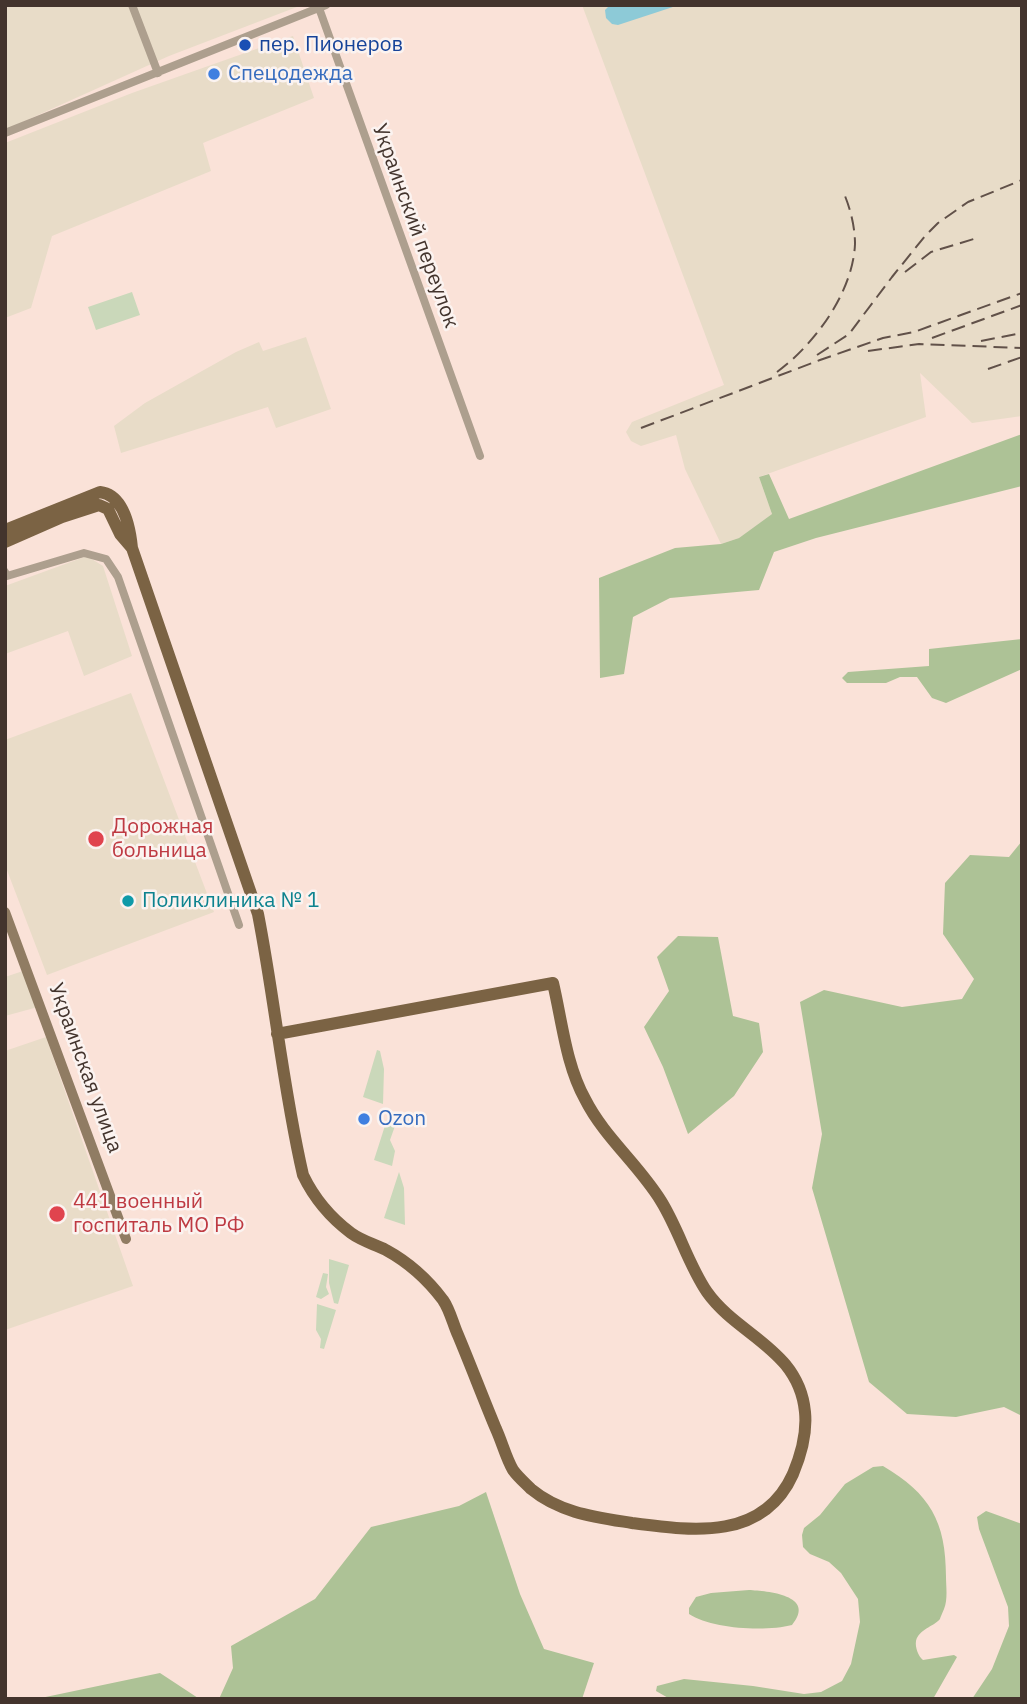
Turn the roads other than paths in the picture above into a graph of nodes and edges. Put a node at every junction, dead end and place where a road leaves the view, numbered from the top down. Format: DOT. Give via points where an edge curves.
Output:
graph roads {
  1 [pos="132,5"];
  2 [pos="323,7"];
  3 [pos="158,73"];
  4 [pos="5,133"];
  5 [pos="480,456"];
  6 [pos="5,530"];
  7 [pos="5,542"];
  8 [pos="132,548"];
  9 [pos="5,572"];
  10 [pos="5,912"];
  11 [pos="239,925"];
  12 [pos="277,1034"];
  13 [pos="126,1239"];
  1 -- 3 [label="street"];
  2 -- 3 [label="street"];
  2 -- 5 [label="street, Украинский переулок"];
  3 -- 4 [label="street"];
  6 -- 8 [label="main road" via="92,495 108,493 115,497 130,530"];
  7 -- 8 [label="main road" via="99,505 108,509"];
  8 -- 12 [label="main road" via="258,914"];
  9 -- 11 [label="street" via="7,576 84,553 106,559 118,577"];
  10 -- 13 [label="street, Украинская улица"];
  12 -- 12 [label="main road" via="553,983 575,1079 585,1100 660,1199 708,1294 778,1355 800,1391 805,1411 799,1462 777,1499 742,1523 705,1530 584,1516 530,1488 513,1469 444,1302 413,1268 352,1233 310,1190 294,1136"];
}
